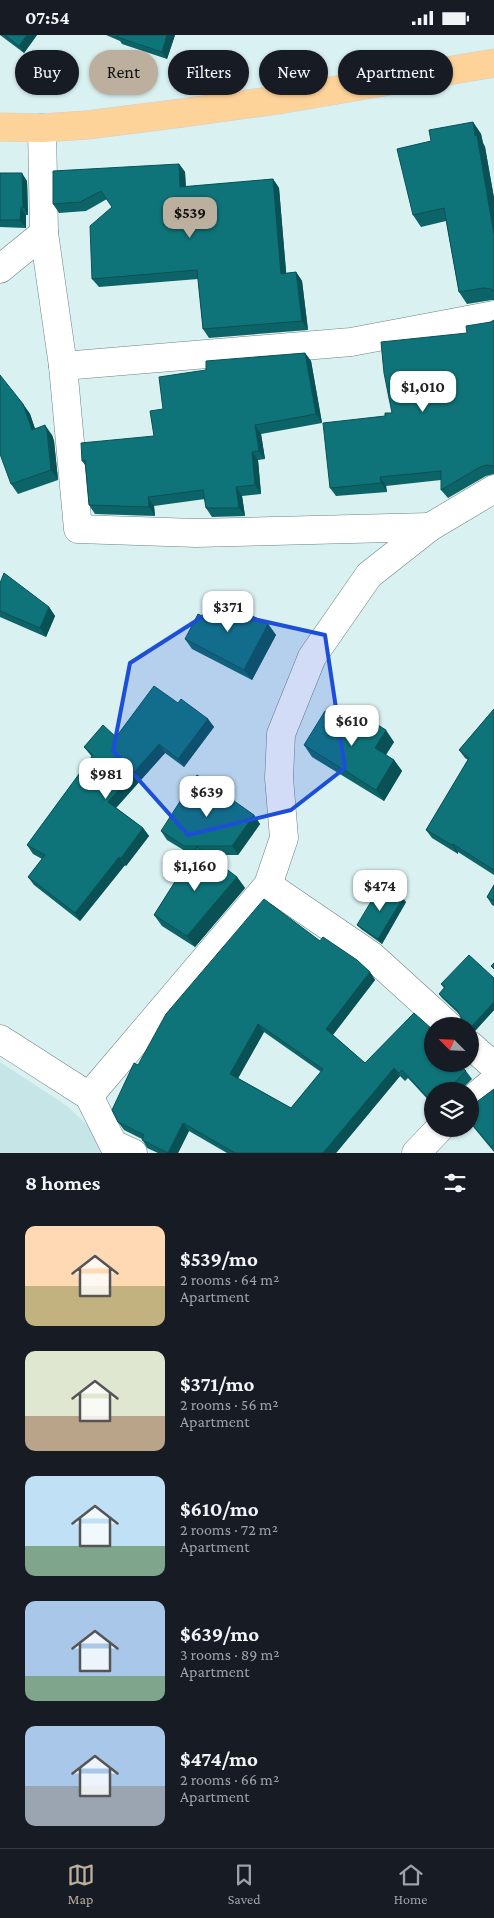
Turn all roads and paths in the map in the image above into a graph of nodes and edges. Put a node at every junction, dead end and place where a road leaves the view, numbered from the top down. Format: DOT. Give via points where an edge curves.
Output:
graph roads {
  1 [pos="494,63"];
  2 [pos="0,127"];
  3 [pos="42,129"];
  4 [pos="44,233"];
  5 [pos="0,269"];
  6 [pos="494,315"];
  7 [pos="63,366"];
  8 [pos="494,489"];
  9 [pos="430,527"];
  10 [pos="268,885"];
  11 [pos="439,1017"];
  12 [pos="0,1039"];
  13 [pos="479,1053"];
  14 [pos="494,1066"];
  15 [pos="494,1081"];
  16 [pos="479,1094"];
  17 [pos="89,1096"];
  18 [pos="431,1137"];
  19 [pos="119,1150"];
  20 [pos="416,1153"];
  1 -- 3 [label="main road" via="278,100"];
  2 -- 3 [label="main road"];
  3 -- 4 [label="street"];
  4 -- 5 [label="street"];
  4 -- 7 [label="street"];
  6 -- 7 [label="street" via="351,342"];
  7 -- 9 [label="street" via="78,529 196,533"];
  8 -- 9 [label="street"];
  9 -- 10 [label="street" via="368,575 312,657 281,734 279,778 284,838"];
  10 -- 11 [label="street" via="372,956"];
  10 -- 17 [label="street"];
  12 -- 17 [label="street"];
  13 -- 14 [label="street"];
  15 -- 16 [label="street"];
  17 -- 19 [label="street"];
  18 -- 20 [label="street"];
}
